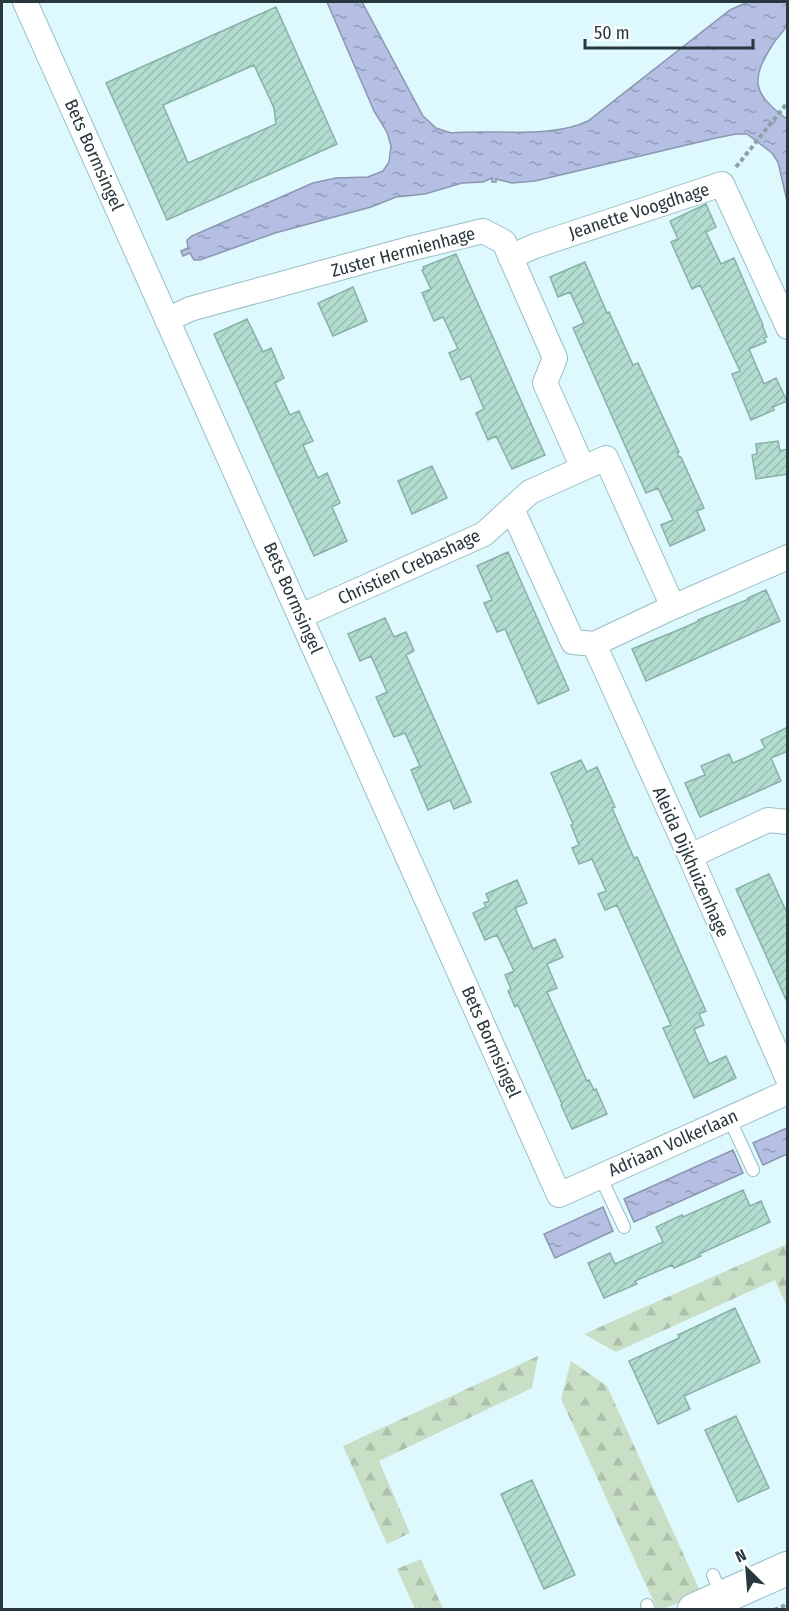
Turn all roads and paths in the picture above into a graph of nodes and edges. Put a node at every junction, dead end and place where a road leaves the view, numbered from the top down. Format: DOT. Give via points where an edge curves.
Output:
graph roads {
  1 [pos="26,2"];
  2 [pos="787,102"];
  3 [pos="749,150"];
  4 [pos="510,258"];
  5 [pos="167,320"];
  6 [pos="788,327"];
  7 [pos="583,468"];
  8 [pos="512,509"];
  9 [pos="788,557"];
  10 [pos="673,607"];
  11 [pos="301,616"];
  12 [pos="594,644"];
  13 [pos="788,822"];
  14 [pos="690,856"];
  15 [pos="788,1079"];
  16 [pos="788,1092"];
  17 [pos="729,1118"];
  18 [pos="753,1170"];
  19 [pos="600,1176"];
  20 [pos="559,1195"];
  21 [pos="624,1227"];
  22 [pos="788,1568"];
  23 [pos="788,1581"];
  24 [pos="716,1600"];
  25 [pos="788,1604"];
  26 [pos="774,1610"];
  1 -- 5 [label="street, Bets Bormsingel"];
  2 -- 3 [label="path"];
  4 -- 5 [label="street, Zuster Hermienhage" via="504,242 483,231 190,309"];
  4 -- 6 [label="street, Jeanette Voogdhage" via="535,246 722,184"];
  4 -- 7 [label="street, Zuster Hermienhage" via="555,358 545,383"];
  5 -- 11 [label="street, Bets Bormsingel"];
  7 -- 8 [label="street, Christien Crebashage" via="530,492"];
  7 -- 10 [label="street, Christien Crebashage" via="606,458"];
  8 -- 11 [label="street, Christien Crebashage" via="484,534"];
  8 -- 12 [label="street" via="573,642"];
  9 -- 10 [label="street"];
  10 -- 12 [label="street"];
  11 -- 20 [label="street, Bets Bormsingel"];
  12 -- 14 [label="street, Aleida Dijkhuizenhage"];
  13 -- 14 [label="street" via="768,820"];
  14 -- 15 [label="street, Aleida Dijkhuizenhage"];
  16 -- 17 [label="street, Adriaan Volkerlaan"];
  17 -- 18 [label="lane"];
  17 -- 19 [label="street, Adriaan Volkerlaan"];
  19 -- 20 [label="street, Adriaan Volkerlaan"];
  19 -- 21 [label="lane"];
  22 -- 24 [label="main road"];
  23 -- 24 [label="main road"];
  25 -- 26 [label="path"];
}
